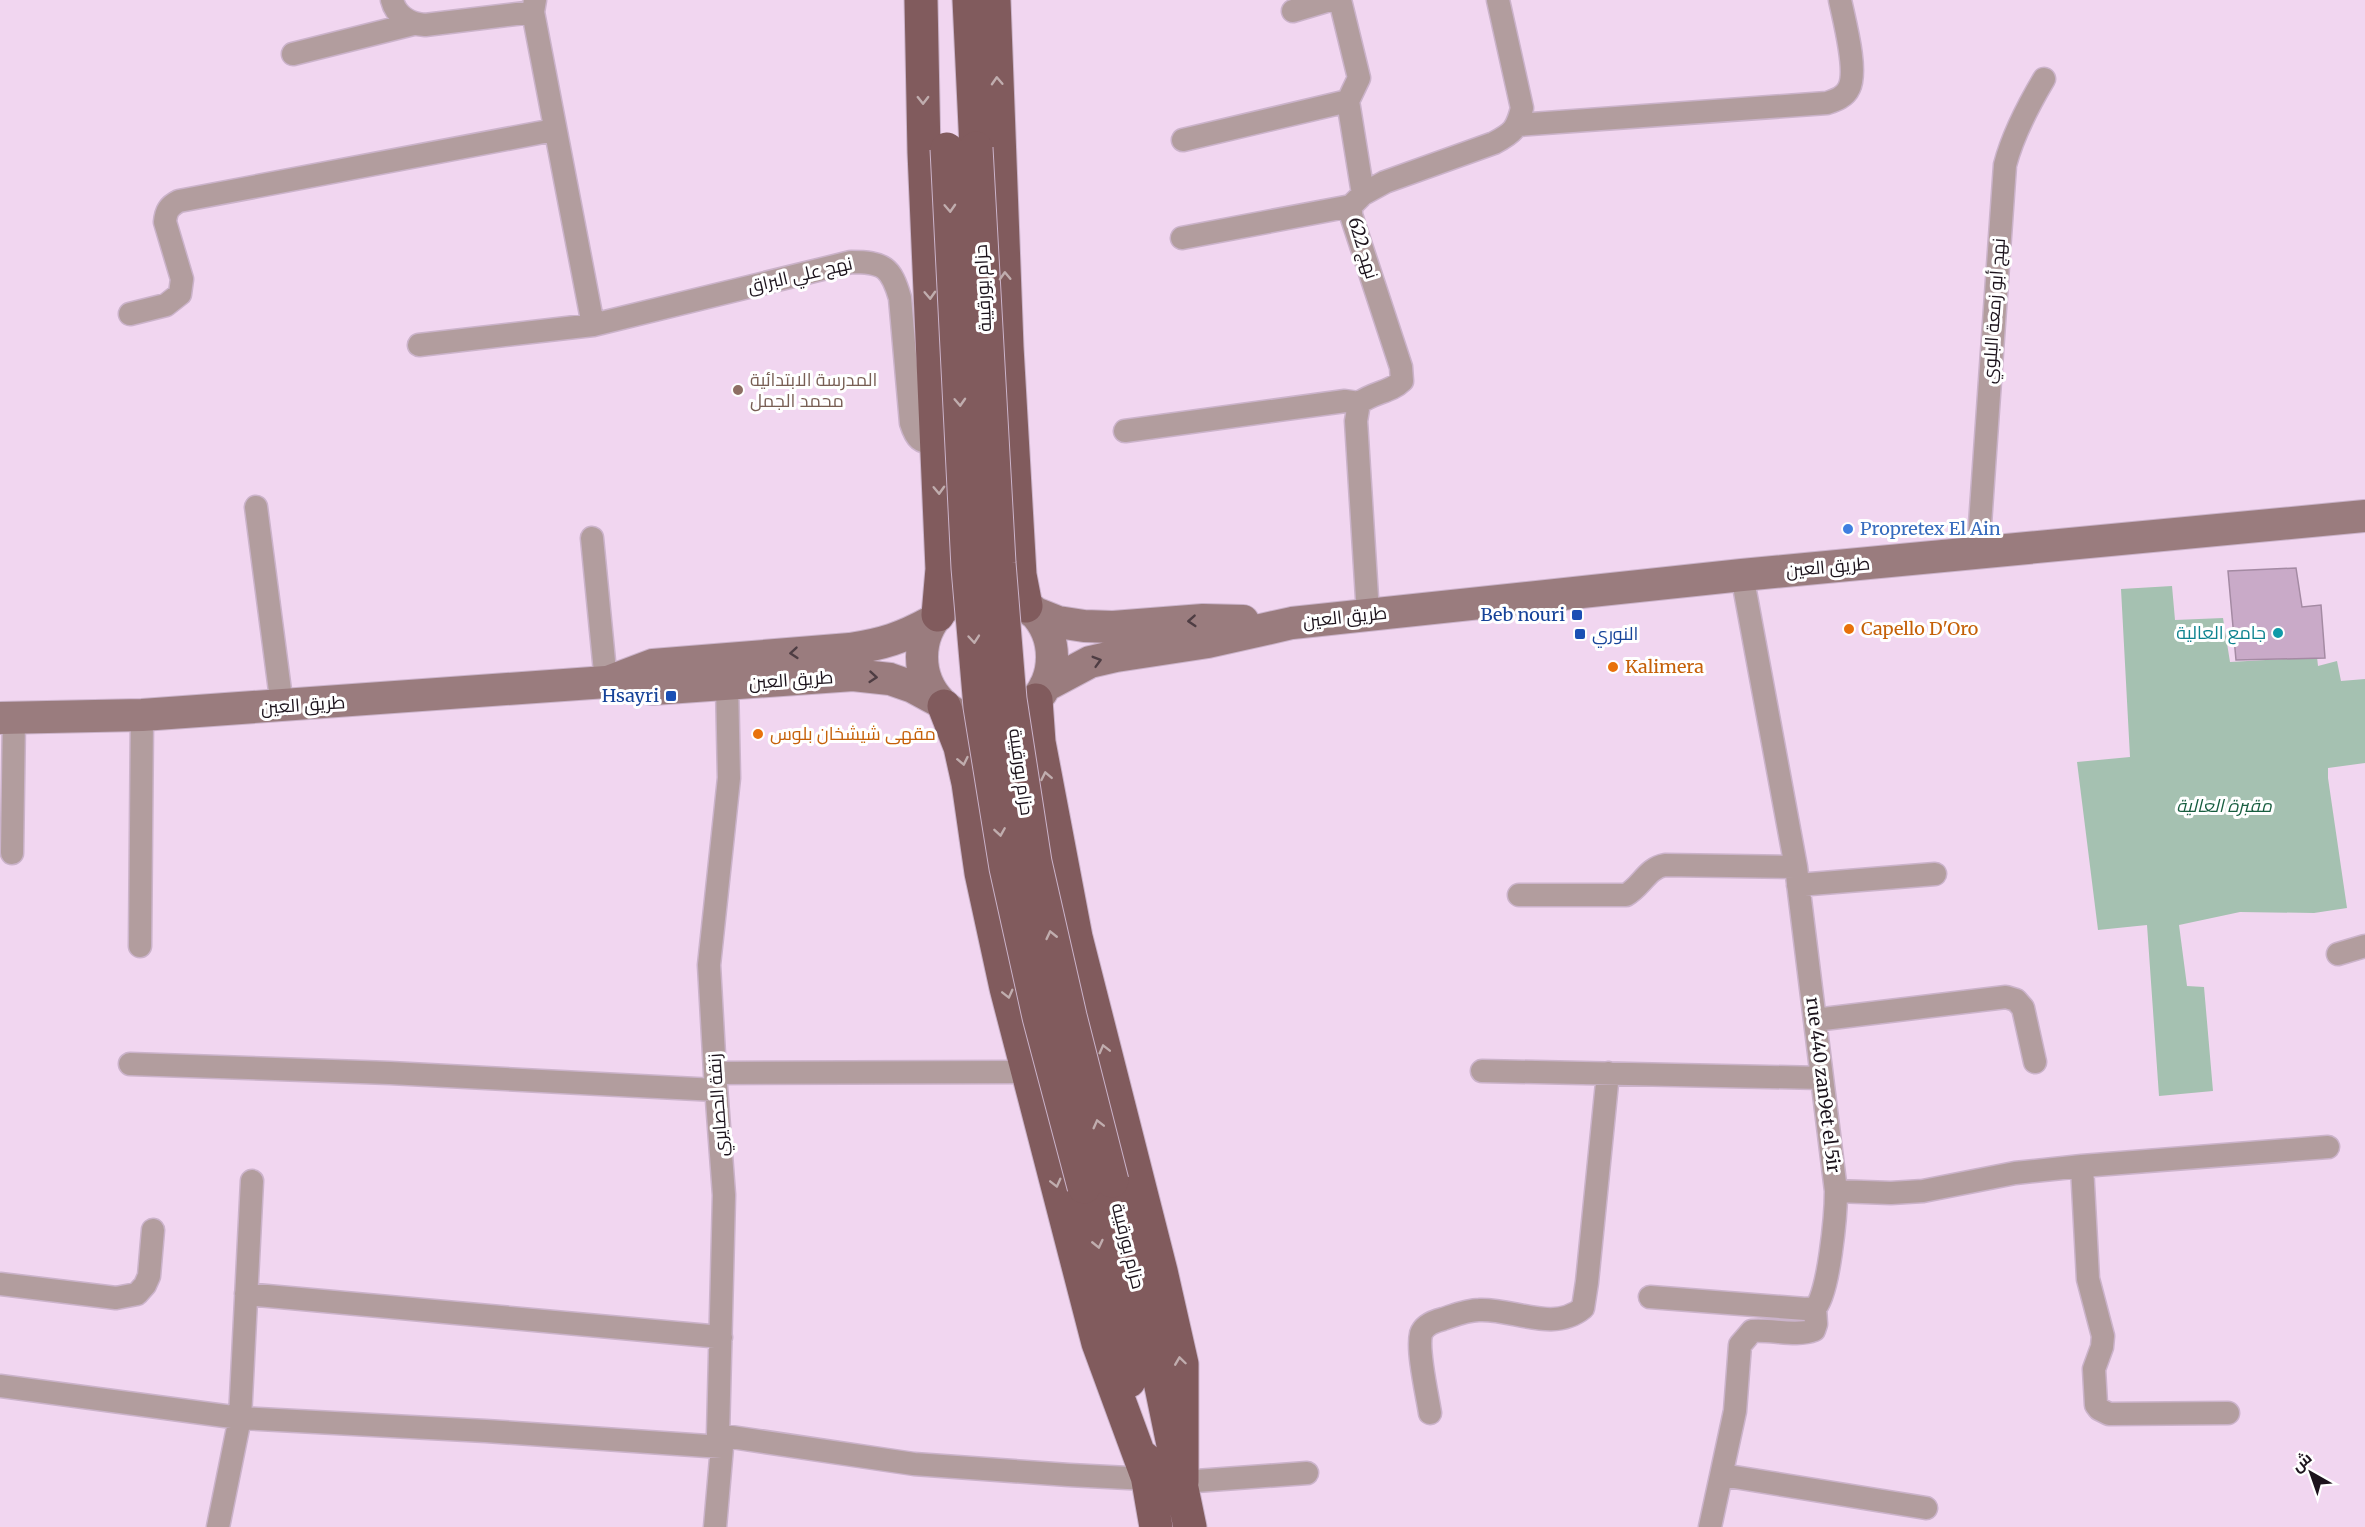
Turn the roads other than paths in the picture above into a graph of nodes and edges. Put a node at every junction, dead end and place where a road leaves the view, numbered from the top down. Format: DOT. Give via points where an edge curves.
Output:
graph roads {
  1 [pos="392,0"];
  2 [pos="921,0"];
  3 [pos="939,0"];
  4 [pos="969,0"];
  5 [pos="993,0"];
  6 [pos="1330,0"];
  7 [pos="1340,0"];
  8 [pos="1498,0"];
  9 [pos="1840,0"];
  10 [pos="534,6"];
  11 [pos="1293,10"];
  12 [pos="413,24"];
  13 [pos="293,54"];
  14 [pos="2044,79"];
  15 [pos="1348,101"];
  16 [pos="1518,125"];
  17 [pos="554,130"];
  18 [pos="1183,140"];
  19 [pos="961,149"];
  20 [pos="1357,200"];
  21 [pos="1182,238"];
  22 [pos="130,314"];
  23 [pos="593,325"];
  24 [pos="419,345"];
  25 [pos="1359,403"];
  26 [pos="1125,431"];
  27 [pos="937,444"];
  28 [pos="256,507"];
  29 [pos="2365,516"];
  30 [pos="592,538"];
  31 [pos="1978,553"];
  32 [pos="1742,575"];
  33 [pos="1030,609"];
  34 [pos="1368,614"];
  35 [pos="935,619"];
  36 [pos="1292,623"];
  37 [pos="606,682"];
  38 [pos="727,684"];
  39 [pos="1040,693"];
  40 [pos="940,703"];
  41 [pos="282,706"];
  42 [pos="142,715"];
  43 [pos="7,718"];
  44 [pos="12,853"];
  45 [pos="1935,874"];
  46 [pos="1797,876"];
  47 [pos="1519,896"];
  48 [pos="140,946"];
  49 [pos="2365,946"];
  50 [pos="2338,954"];
  51 [pos="1815,1020"];
  52 [pos="2035,1062"];
  53 [pos="130,1064"];
  54 [pos="1482,1071"];
  55 [pos="1027,1072"];
  56 [pos="1608,1073"];
  57 [pos="1822,1078"];
  58 [pos="715,1082"];
  59 [pos="2328,1147"];
  60 [pos="2082,1166"];
  61 [pos="252,1180"];
  62 [pos="1098,1184"];
  63 [pos="1836,1191"];
  64 [pos="153,1230"];
  65 [pos="0,1284"];
  66 [pos="246,1293"];
  67 [pos="1650,1297"];
  68 [pos="1815,1308"];
  69 [pos="721,1337"];
  70 [pos="0,1386"];
  71 [pos="1430,1413"];
  72 [pos="2228,1413"];
  73 [pos="240,1418"];
  74 [pos="720,1441"];
  75 [pos="1307,1473"];
  76 [pos="1722,1474"];
  77 [pos="1148,1479"];
  78 [pos="1182,1482"];
  79 [pos="1926,1508"];
  80 [pos="218,1527"];
  81 [pos="715,1527"];
  82 [pos="1156,1527"];
  83 [pos="1190,1527"];
  84 [pos="1710,1527"];
  1 -- 12 [label="street" via="394,9"];
  2 -- 27 [label="highway, one-way"];
  3 -- 19 [label="highway, حزام بورقيبة"];
  4 -- 19 [label="highway, حزام بورقيبة"];
  33 -- 5 [label="highway, one-way" via="1020,575"];
  6 -- 11 [label="street"];
  7 -- 15 [label="street, نهج 622" via="1359,78"];
  8 -- 16 [label="street" via="1522,108"];
  9 -- 16 [label="street" via="1852,61 1850,87 1839,99 1827,103"];
  10 -- 12 [label="street"];
  10 -- 17 [label="street"];
  12 -- 13 [label="street"];
  14 -- 31 [label="street, نهج أبو زمعة البلوي" via="2028,106 2005,165"];
  15 -- 18 [label="street"];
  15 -- 20 [label="street, نهج 622"];
  16 -- 20 [label="street" via="1494,143 1385,182"];
  17 -- 22 [label="street" via="179,201 171,205 165,222 182,279 180,294 166,305"];
  17 -- 23 [label="street"];
  19 -- 62 [label="highway, حزام بورقيبة, bridge" via="1010,699 1035,862 1070,1016"];
  20 -- 21 [label="street"];
  20 -- 25 [label="street, نهج 622" via="1351,215 1401,367 1402,381 1370,394"];
  23 -- 24 [label="street"];
  23 -- 27 [label="street, نهج علي البراق" via="851,262 881,265 895,279 900,298 911,423 916,438"];
  25 -- 26 [label="street, نهج 622" via="1333,403"];
  25 -- 34 [label="street" via="1356,421"];
  27 -- 35 [label="highway, one-way" via="942,569"];
  28 -- 41 [label="street"];
  29 -- 31 [label="main road, طريق العين"];
  30 -- 37 [label="street"];
  31 -- 32 [label="main road, طريق العين"];
  32 -- 34 [label="main road, طريق العين"];
  32 -- 46 [label="street, rue 440 zan9et el 5ir"];
  33 -- 35 [label="main road" via="1004,594 983,592 963,596"];
  36 -- 33 [label="main road, طريق العين, one-way" via="1203,620 1084,626 1058,622"];
  33 -- 39 [label="main road" via="1049,636 1052,658 1048,680"];
  34 -- 36 [label="main road, طريق العين"];
  35 -- 37 [label="main road, طريق العين, one-way" via="902,638 878,644 653,665"];
  35 -- 40 [label="main road" via="923,642 921,662 926,682"];
  39 -- 36 [label="main road, طريق العين, one-way" via="1090,662"];
  37 -- 38 [label="main road, طريق العين" via="653,689"];
  37 -- 41 [label="main road, طريق العين"];
  38 -- 40 [label="main road, طريق العين, one-way" via="853,675 890,679"];
  38 -- 58 [label="street, زنقة الحصايري" via="729,778 709,965"];
  39 -- 40 [label="main road" via="1019,714 998,722 975,722"];
  78 -- 39 [label="highway, one-way" via="1182,1364 1076,937 1039,742"];
  40 -- 55 [label="highway, one-way" via="960,747 981,873"];
  41 -- 42 [label="main road, طريق العين"];
  42 -- 43 [label="main road, طريق العين"];
  42 -- 48 [label="street"];
  43 -- 44 [label="street"];
  45 -- 46 [label="street"];
  46 -- 47 [label="street" via="1665,865 1650,872 1626,895"];
  46 -- 51 [label="street, rue 440 zan9et el 5ir"];
  49 -- 50 [label="street"];
  51 -- 52 [label="street" via="2006,997 2023,1008"];
  51 -- 57 [label="street, rue 440 zan9et el 5ir"];
  53 -- 58 [label="street"];
  54 -- 56 [label="street"];
  55 -- 58 [label="street"];
  55 -- 77 [label="highway, one-way" via="1098,1343"];
  56 -- 57 [label="street"];
  56 -- 71 [label="street" via="1583,1308 1567,1318 1553,1320 1478,1310 1426,1326 1421,1348"];
  57 -- 63 [label="street, rue 440 zan9et el 5ir"];
  58 -- 69 [label="street, زنقة الحصايري" via="724,1195"];
  59 -- 60 [label="street, rue 440 zan9et el 5ir"];
  60 -- 63 [label="street, rue 440 zan9et el 5ir" via="1914,1191"];
  60 -- 72 [label="street" via="2088,1279 2103,1336 2094,1369 2096,1405 2109,1414"];
  61 -- 66 [label="street"];
  62 -- 77 [label="highway, حزام بورقيبة, one-way"];
  62 -- 78 [label="highway, حزام بورقيبة" via="1152,1343"];
  63 -- 68 [label="street" via="1823,1296"];
  64 -- 65 [label="street" via="149,1276 137,1294 116,1298"];
  66 -- 69 [label="street"];
  66 -- 73 [label="street"];
  67 -- 68 [label="street"];
  68 -- 76 [label="street" via="1814,1330 1752,1331 1740,1344 1735,1411"];
  69 -- 74 [label="street, زنقة الحصايري"];
  70 -- 73 [label="street"];
  73 -- 74 [label="street"];
  73 -- 80 [label="street"];
  74 -- 77 [label="street" via="914,1464"];
  74 -- 81 [label="street, زنقة الحصايري"];
  75 -- 78 [label="street"];
  76 -- 79 [label="street"];
  76 -- 84 [label="street"];
  77 -- 82 [label="highway, حزام بورقيبة"];
  78 -- 83 [label="highway, حزام بورقيبة"];
}
